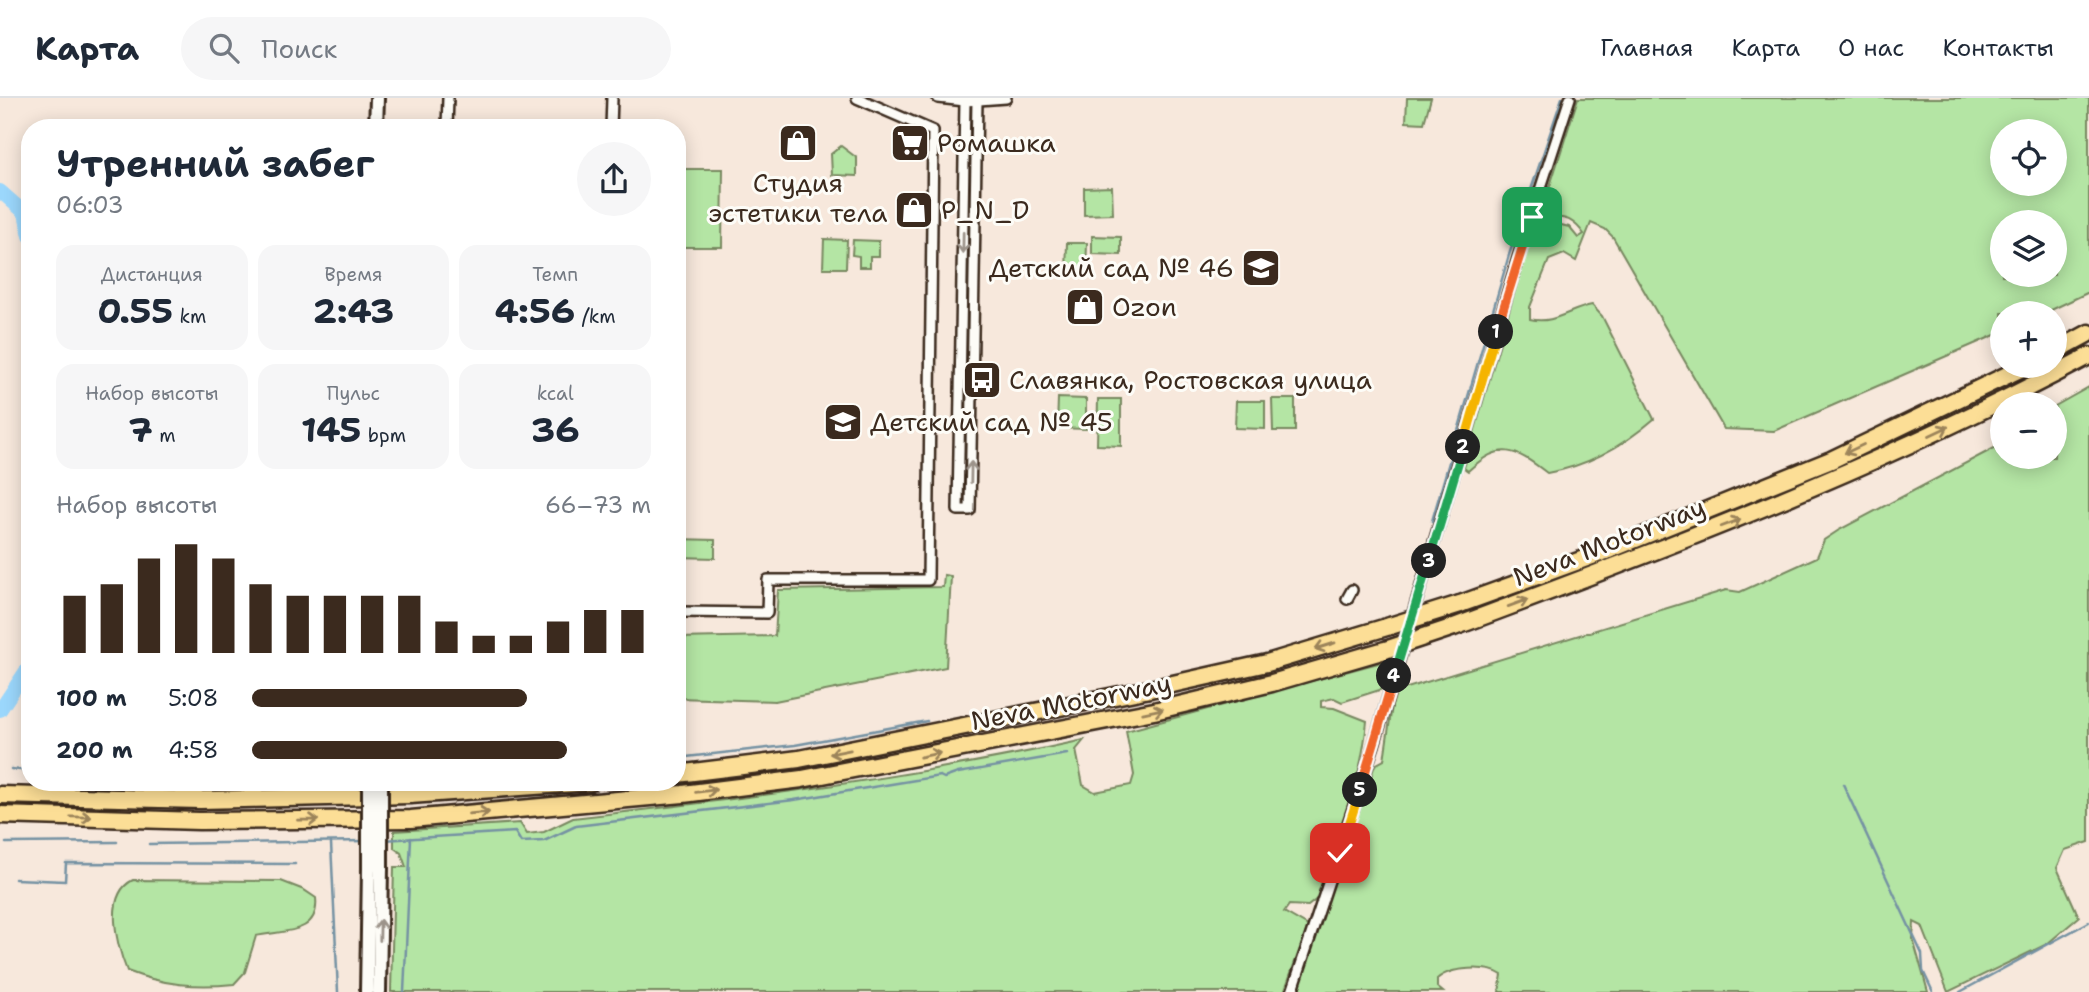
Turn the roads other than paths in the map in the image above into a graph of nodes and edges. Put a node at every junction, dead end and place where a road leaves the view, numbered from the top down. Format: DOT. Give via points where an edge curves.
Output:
graph roads {
  1 [pos="377,98"];
  2 [pos="448,98"];
  3 [pos="612,98"];
  4 [pos="857,98"];
  5 [pos="938,98"];
  6 [pos="1006,98"];
  7 [pos="1570,98"];
  8 [pos="977,100"];
  9 [pos="965,101"];
  10 [pos="376,119"];
  11 [pos="447,119"];
  12 [pos="611,119"];
  13 [pos="2089,333"];
  14 [pos="2067,345"];
  15 [pos="2089,356"];
  16 [pos="2001,378"];
  17 [pos="686,612"];
  18 [pos="686,773"];
  19 [pos="370,791"];
  20 [pos="381,791"];
  21 [pos="466,791"];
  22 [pos="7,795"];
  23 [pos="6,816"];
  24 [pos="375,868"];
  25 [pos="367,992"];
  26 [pos="379,992"];
  27 [pos="1292,992"];
  1 -- 10 [label="main road"];
  2 -- 11 [label="street"];
  3 -- 12 [label="street"];
  4 -- 17 [label="street" via="933,131 928,580 768,580 767,613"];
  5 -- 9 [label="street"];
  6 -- 8 [label="street"];
  7 -- 27 [label="street" via="1374,745"];
  8 -- 9 [label="street"];
  9 -- 8 [label="street, one-way" via="958,510 970,510"];
  13 -- 14 [label="highway"];
  23 -- 15 [label="highway, Neva Motorway, one-way, bridge" via="199,821 411,819 696,793 815,777 1154,711 1272,683 1385,649 1672,547 1840,477"];
  16 -- 18 [label="highway, Neva Motorway, one-way, bridge" via="1831,460 1606,551 1460,604 1267,663 799,760"];
  19 -- 24 [label="main road, bridge"];
  20 -- 24 [label="main road, bridge"];
  21 -- 22 [label="highway" via="200,800"];
  24 -- 25 [label="main road"];
  26 -- 24 [label="main road, one-way"];
}
